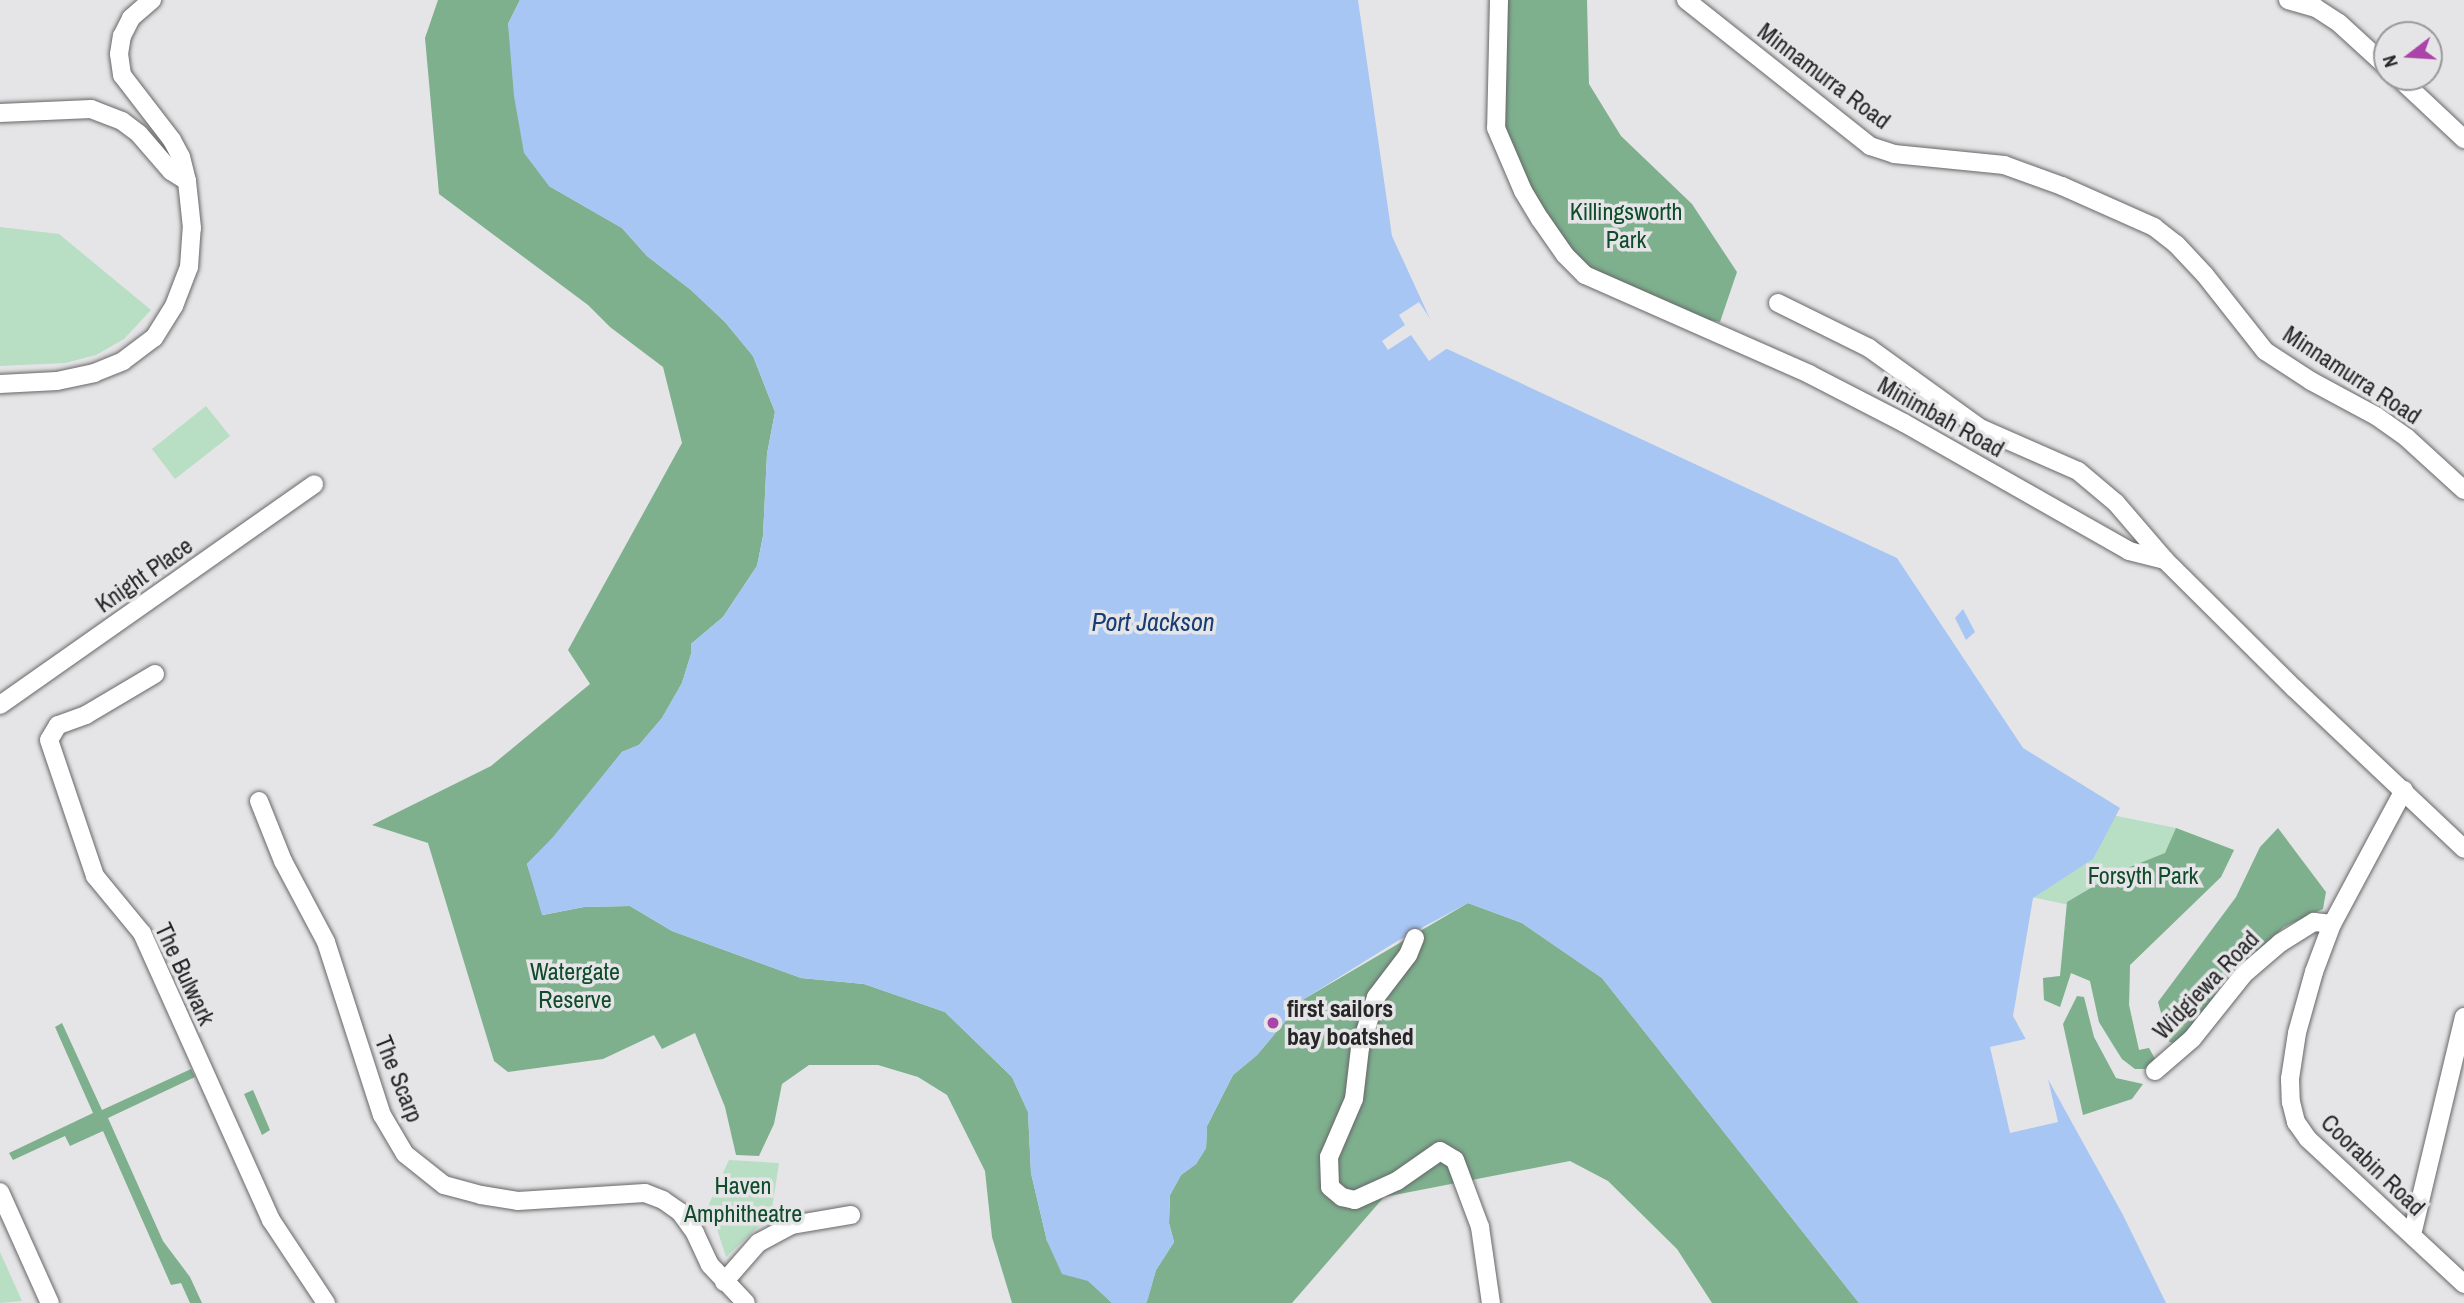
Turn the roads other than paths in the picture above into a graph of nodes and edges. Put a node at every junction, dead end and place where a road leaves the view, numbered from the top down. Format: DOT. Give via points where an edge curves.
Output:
graph roads {
  1 [pos="152,0"];
  2 [pos="1499,0"];
  3 [pos="1686,0"];
  4 [pos="2288,0"];
  5 [pos="2373,54"];
  6 [pos="2413,91"];
  7 [pos="0,114"];
  8 [pos="2464,139"];
  9 [pos="187,181"];
  10 [pos="1778,303"];
  11 [pos="0,384"];
  12 [pos="314,484"];
  13 [pos="2464,490"];
  14 [pos="2165,559"];
  15 [pos="155,674"];
  16 [pos="0,705"];
  17 [pos="2404,790"];
  18 [pos="259,801"];
  19 [pos="2464,849"];
  20 [pos="2332,924"];
  21 [pos="1415,938"];
  22 [pos="2464,1017"];
  23 [pos="2155,1071"];
  24 [pos="0,1192"];
  25 [pos="851,1215"];
  26 [pos="2412,1235"];
  27 [pos="724,1282"];
  28 [pos="2464,1284"];
  29 [pos="50,1303"];
  30 [pos="326,1303"];
  31 [pos="746,1303"];
  32 [pos="1492,1303"];
  1 -- 9 [label="street" via="131,19 122,36 122,75 172,140"];
  2 -- 14 [label="street, Minimbah Road" via="1496,128 1523,191 1565,255 1585,275 1809,374 2129,551"];
  3 -- 13 [label="street, Minnamurra Road" via="1870,146 1894,155 2004,165 2154,227 2205,275 2265,351 2376,416"];
  4 -- 5 [label="street" via="2316,8"];
  6 -- 8 [label="street"];
  7 -- 9 [label="street" via="91,109 122,121 171,171"];
  9 -- 11 [label="street" via="192,228 189,267 174,306 153,338 123,361 94,373 57,381"];
  10 -- 14 [label="street" via="1877,353 1980,428 2078,471 2116,503"];
  12 -- 16 [label="street, Knight Place"];
  14 -- 17 [label="street"];
  15 -- 30 [label="street, The Bulwark" via="58,726 48,740 95,876 142,933 271,1220"];
  17 -- 19 [label="street"];
  17 -- 20 [label="street, Coorabin Road"];
  18 -- 27 [label="street, The Scarp" via="283,860 326,942 382,1115 405,1154 444,1185 481,1195 518,1201 645,1193 663,1200 680,1212"];
  20 -- 23 [label="street, Widgiewa Road" via="2314,922 2280,943 2244,974 2192,1039"];
  20 -- 26 [label="street, Coorabin Road" via="2297,1033 2290,1079 2293,1112 2308,1139"];
  21 -- 32 [label="street" via="1376,997 1360,1048 1354,1099 1329,1157 1330,1187 1355,1200 1397,1181 1440,1151 1455,1160 1480,1227"];
  22 -- 26 [label="street"];
  24 -- 29 [label="street"];
  25 -- 27 [label="street" via="792,1225 758,1244"];
  26 -- 28 [label="street, Coorabin Road"];
  27 -- 31 [label="street, The Scarp"];
}
